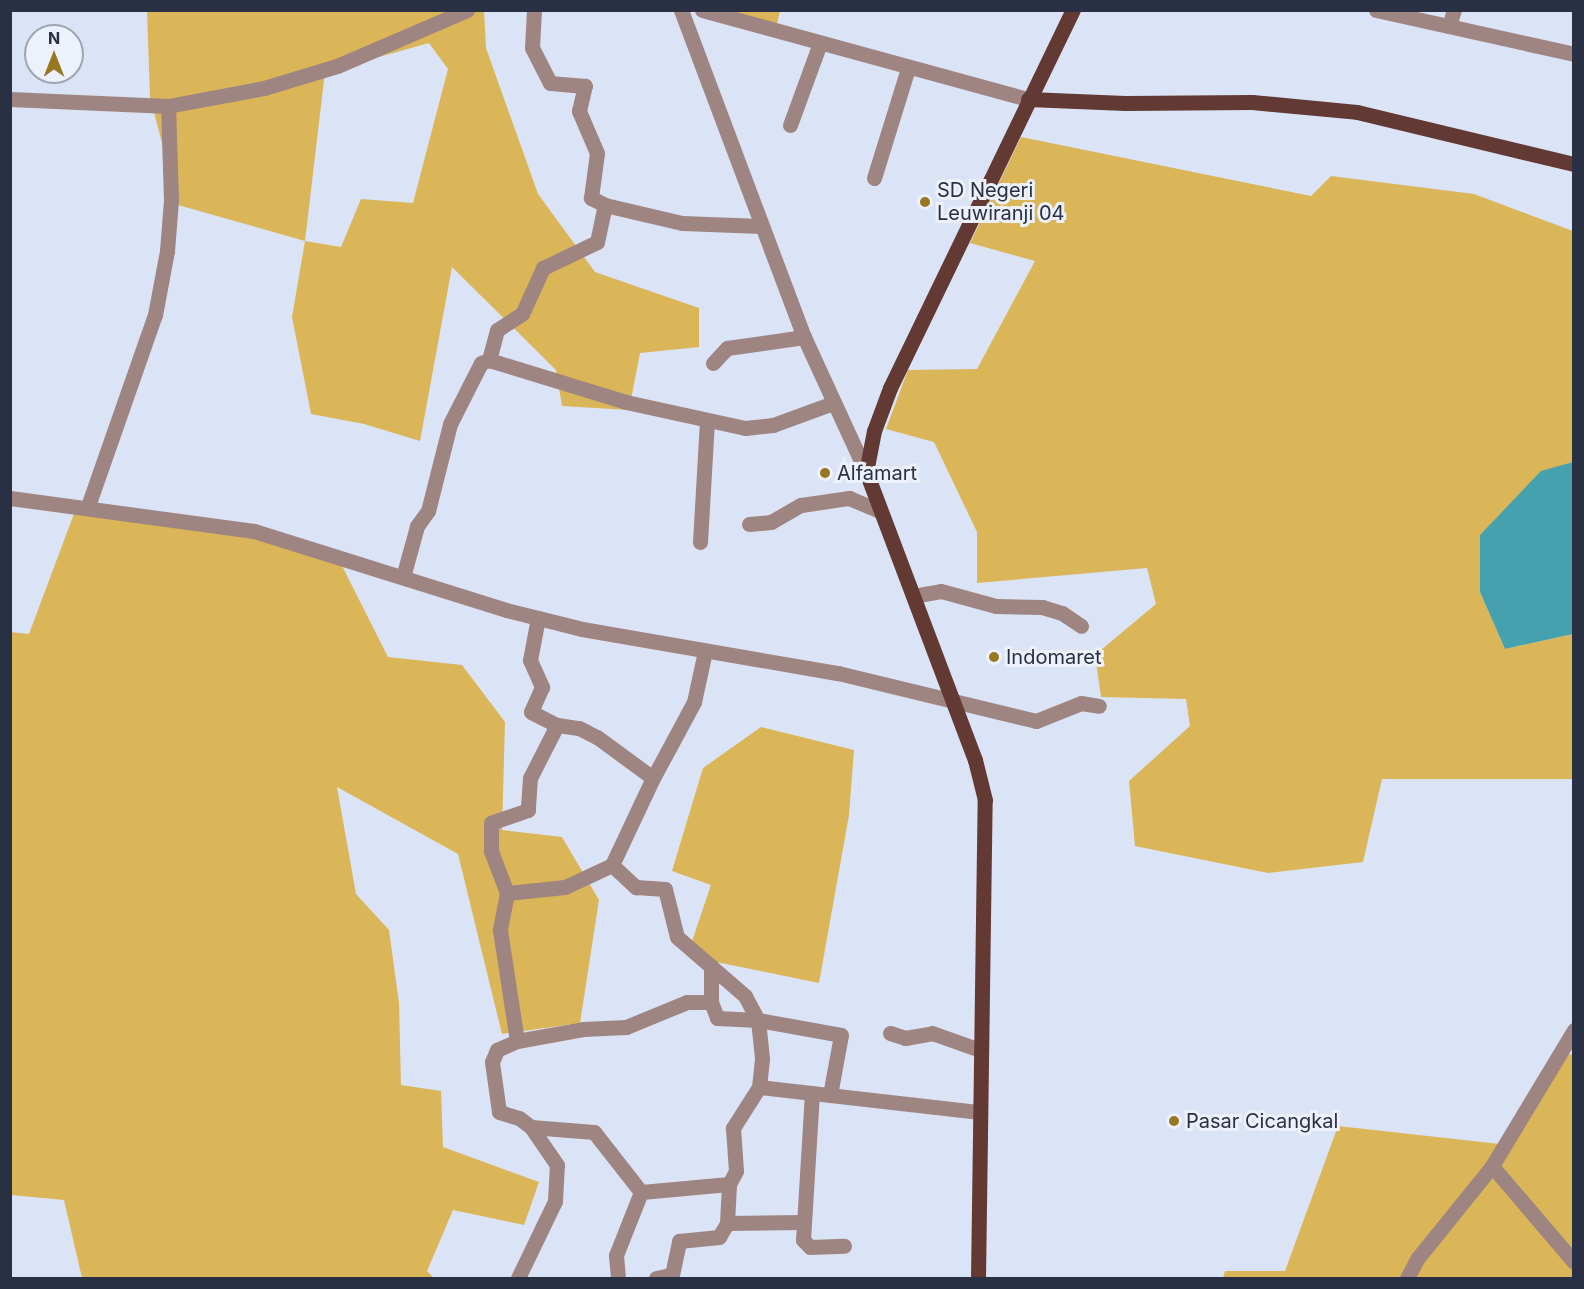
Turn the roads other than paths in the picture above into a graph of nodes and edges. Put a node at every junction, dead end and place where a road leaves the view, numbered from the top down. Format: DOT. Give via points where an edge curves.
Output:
graph roads {
  1 [pos="467,10"];
  2 [pos="534,10"];
  3 [pos="681,10"];
  4 [pos="702,10"];
  5 [pos="1073,10"];
  6 [pos="1376,10"];
  7 [pos="1454,10"];
  8 [pos="1449,26"];
  9 [pos="820,43"];
  10 [pos="1574,54"];
  11 [pos="908,68"];
  12 [pos="10,99"];
  13 [pos="1028,99"];
  14 [pos="168,106"];
  15 [pos="790,125"];
  16 [pos="1574,164"];
  17 [pos="874,178"];
  18 [pos="604,206"];
  19 [pos="761,226"];
  20 [pos="804,337"];
  21 [pos="489,360"];
  22 [pos="713,363"];
  23 [pos="833,403"];
  24 [pos="707,421"];
  25 [pos="866,472"];
  26 [pos="10,498"];
  27 [pos="88,506"];
  28 [pos="879,511"];
  29 [pos="749,524"];
  30 [pos="700,542"];
  31 [pos="403,577"];
  32 [pos="913,596"];
  33 [pos="538,618"];
  34 [pos="1081,626"];
  35 [pos="705,651"];
  36 [pos="954,702"];
  37 [pos="1099,706"];
  38 [pos="557,725"];
  39 [pos="652,780"];
  40 [pos="612,865"];
  41 [pos="507,893"];
  42 [pos="711,966"];
  43 [pos="711,1002"];
  44 [pos="758,1020"];
  45 [pos="1574,1030"];
  46 [pos="890,1033"];
  47 [pos="517,1041"];
  48 [pos="980,1050"];
  49 [pos="759,1087"];
  50 [pos="812,1093"];
  51 [pos="830,1095"];
  52 [pos="978,1112"];
  53 [pos="531,1126"];
  54 [pos="1492,1166"];
  55 [pos="729,1184"];
  56 [pos="640,1192"];
  57 [pos="803,1222"];
  58 [pos="727,1223"];
  59 [pos="843,1246"];
  60 [pos="1574,1262"];
  61 [pos="519,1278"];
  62 [pos="618,1278"];
  63 [pos="656,1278"];
  64 [pos="978,1278"];
  65 [pos="1407,1278"];
  1 -- 14 [label="street" via="297,80"];
  2 -- 18 [label="street" via="532,48 550,83 585,86 579,111 597,153 591,198"];
  3 -- 19 [label="street"];
  4 -- 9 [label="street"];
  5 -- 13 [label="main road"];
  6 -- 8 [label="street"];
  7 -- 8 [label="street"];
  8 -- 10 [label="street"];
  9 -- 11 [label="street"];
  9 -- 15 [label="street"];
  11 -- 13 [label="street"];
  11 -- 17 [label="street"];
  12 -- 14 [label="street"];
  13 -- 16 [label="main road" via="1252,102 1358,112"];
  13 -- 25 [label="main road" via="890,388 874,431"];
  14 -- 27 [label="street" via="170,210 155,315"];
  18 -- 19 [label="street" via="682,223"];
  18 -- 21 [label="street" via="597,242 543,268 522,314 497,330"];
  19 -- 20 [label="street"];
  20 -- 22 [label="street" via="727,348"];
  20 -- 23 [label="street"];
  21 -- 24 [label="street" via="626,402"];
  21 -- 31 [label="street" via="481,363 450,424 428,511 417,526"];
  23 -- 24 [label="street" via="773,425 745,428"];
  23 -- 25 [label="street"];
  24 -- 30 [label="street"];
  25 -- 28 [label="main road"];
  26 -- 27 [label="street"];
  27 -- 31 [label="street" via="254,531"];
  28 -- 29 [label="street" via="849,498 801,505 771,522"];
  28 -- 32 [label="main road"];
  31 -- 33 [label="street"];
  32 -- 34 [label="street" via="941,591 996,606 1042,607 1062,613"];
  32 -- 36 [label="main road"];
  33 -- 35 [label="street"];
  33 -- 38 [label="street" via="530,660 542,687 531,712"];
  35 -- 36 [label="street" via="838,674"];
  35 -- 39 [label="street" via="694,702"];
  36 -- 37 [label="street" via="1036,721 1081,703"];
  36 -- 48 [label="main road" via="975,760 984,800"];
  38 -- 39 [label="street" via="579,728 597,737"];
  38 -- 41 [label="street" via="530,778 528,810 490,823 491,851"];
  39 -- 40 [label="street"];
  40 -- 41 [label="street" via="564,888"];
  40 -- 42 [label="street" via="636,887 664,889 677,937"];
  41 -- 47 [label="street" via="500,930"];
  42 -- 43 [label="street"];
  42 -- 44 [label="street" via="745,996"];
  43 -- 44 [label="street" via="717,1018"];
  43 -- 47 [label="street" via="687,1002 626,1027 583,1029"];
  44 -- 49 [label="street" via="762,1059"];
  44 -- 51 [label="street" via="841,1035"];
  45 -- 54 [label="street"];
  46 -- 48 [label="street" via="905,1038 932,1033"];
  47 -- 53 [label="street" via="497,1050 492,1062 499,1112"];
  48 -- 52 [label="main road"];
  49 -- 50 [label="street"];
  49 -- 55 [label="street" via="733,1128 736,1171"];
  50 -- 51 [label="street"];
  50 -- 57 [label="street"];
  51 -- 52 [label="street"];
  52 -- 64 [label="main road"];
  53 -- 56 [label="street" via="594,1132"];
  53 -- 61 [label="street" via="557,1165 555,1201"];
  54 -- 60 [label="street"];
  54 -- 65 [label="street" via="1417,1259"];
  55 -- 56 [label="street"];
  55 -- 58 [label="street"];
  56 -- 62 [label="street" via="616,1255"];
  57 -- 58 [label="street"];
  57 -- 59 [label="street" via="805,1244"];
  58 -- 63 [label="street" via="719,1237 680,1241 672,1275"];
}
